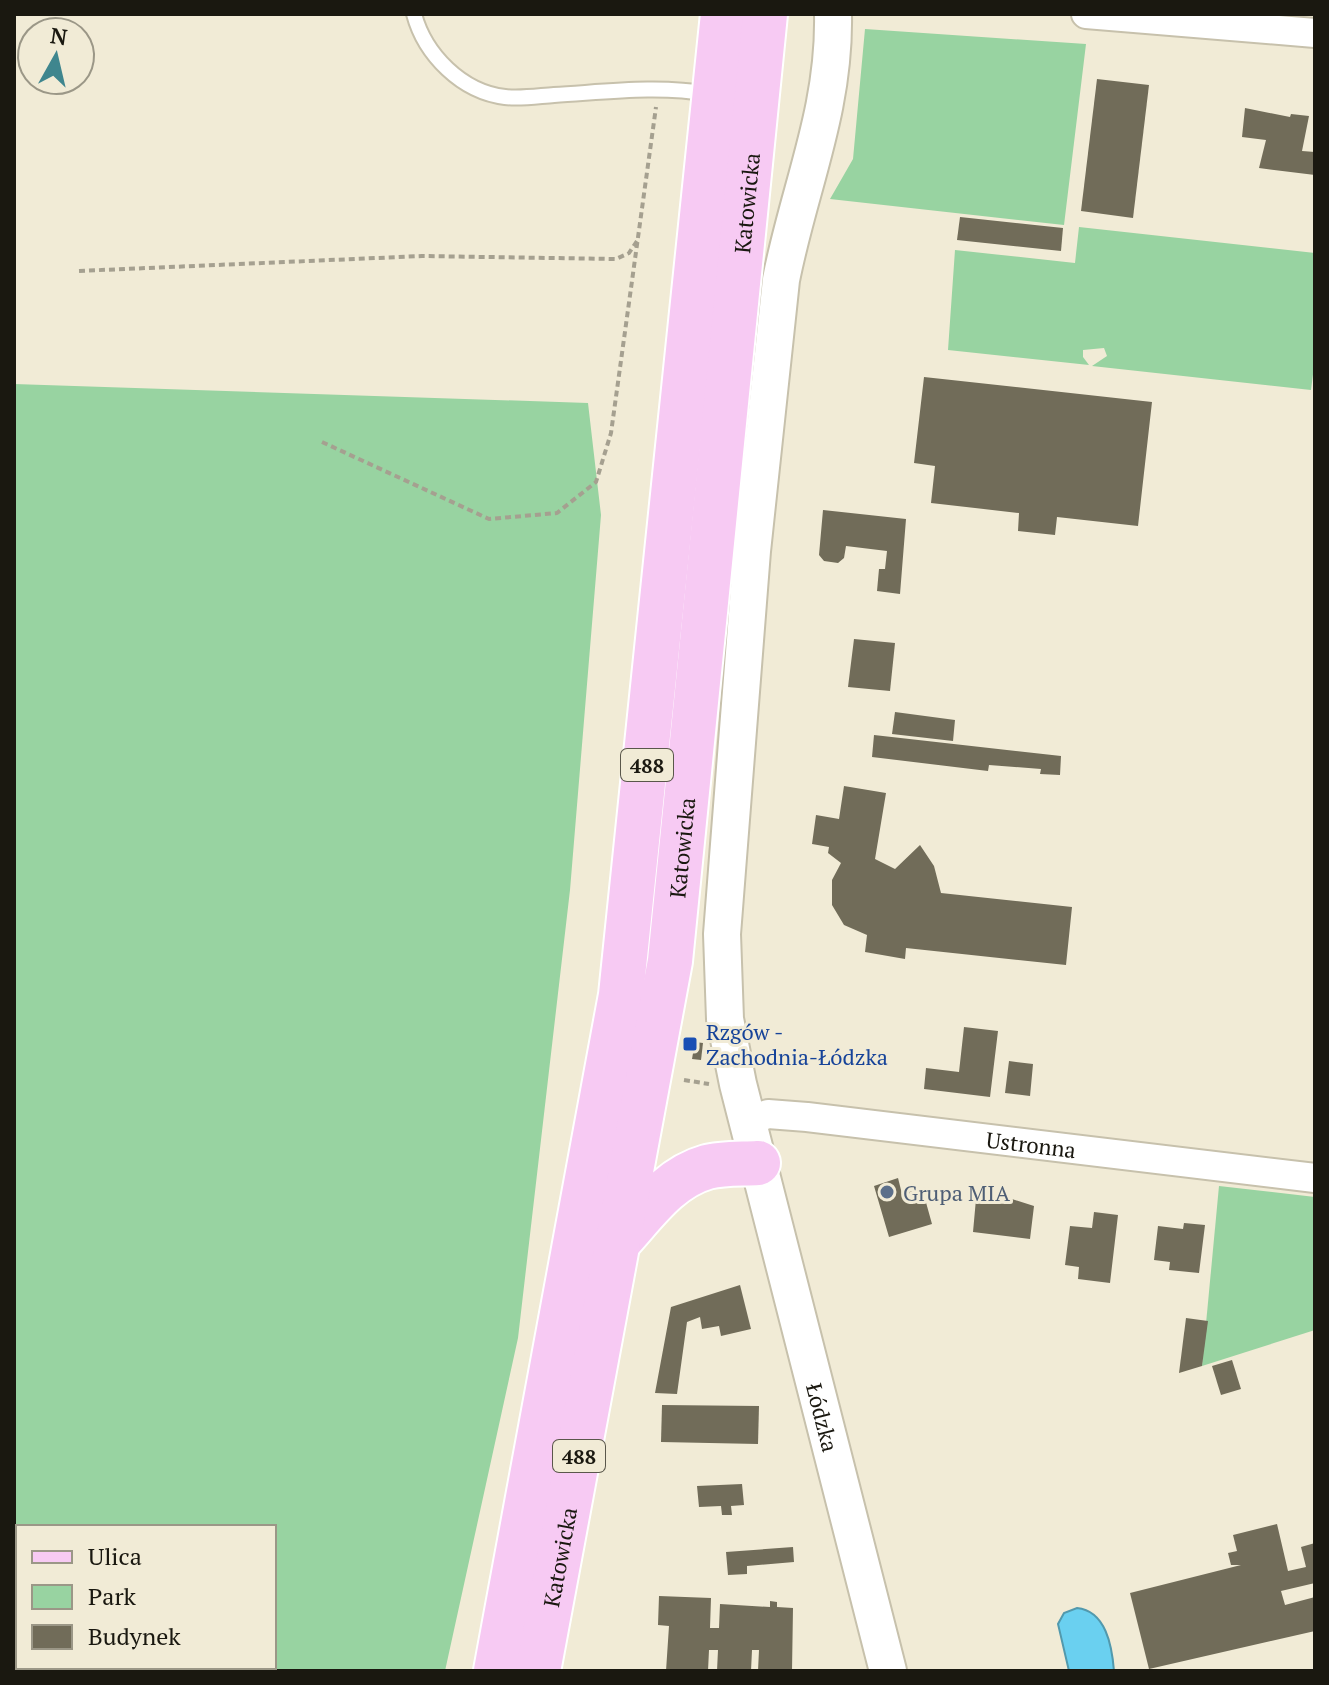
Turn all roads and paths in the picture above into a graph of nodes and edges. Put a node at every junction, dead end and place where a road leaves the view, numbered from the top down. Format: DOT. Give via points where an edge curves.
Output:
graph roads {
  1 [pos="414,14"];
  2 [pos="723,14"];
  3 [pos="765,14"];
  4 [pos="833,14"];
  5 [pos="1086,14"];
  6 [pos="1315,33"];
  7 [pos="658,89"];
  8 [pos="713,94"];
  9 [pos="638,240"];
  10 [pos="79,271"];
  11 [pos="322,442"];
  12 [pos="748,1121"];
  13 [pos="758,1163"];
  14 [pos="1315,1178"];
  15 [pos="620,1240"];
  16 [pos="496,1671"];
  17 [pos="538,1671"];
  18 [pos="888,1671"];
  1 -- 7 [label="lane" via="439,61 471,88 506,97"];
  2 -- 8 [label="main road, Katowicka / 488"];
  3 -- 15 [label="main road, Katowicka / 488" via="670,961"];
  4 -- 12 [label="street, Łódzka" via="821,132 781,280 733,761 722,975 725,1019"];
  5 -- 6 [label="street"];
  7 -- 8 [label="lane"];
  7 -- 9 [label="path"];
  8 -- 16 [label="main road, Katowicka / 488" via="621,995"];
  9 -- 10 [label="path" via="616,259 422,256"];
  9 -- 11 [label="path" via="611,433 596,482 557,513 489,519"];
  12 -- 13 [label="street, Łódzka"];
  12 -- 14 [label="street, Ustronna" via="768,1114 807,1117"];
  13 -- 15 [label="main road" via="707,1167 683,1178 662,1193"];
  13 -- 18 [label="street, Łódzka"];
  15 -- 17 [label="main road, Katowicka / 488"];
}
